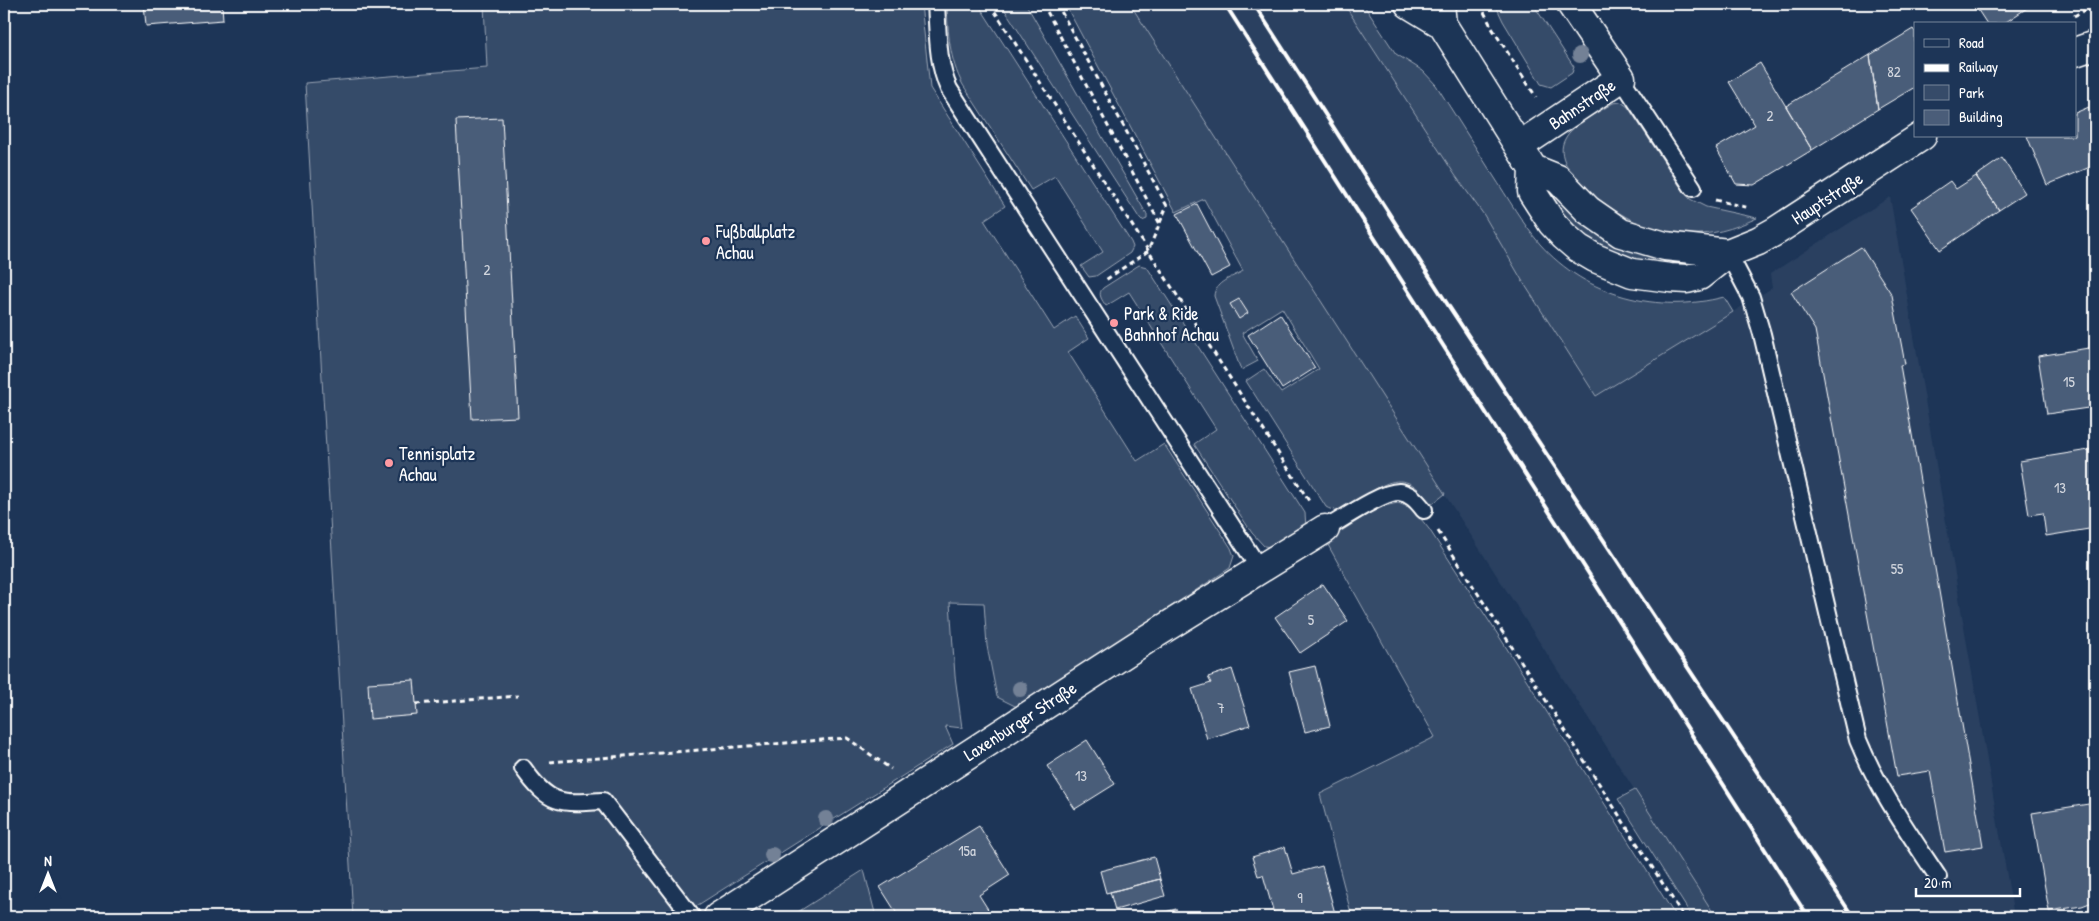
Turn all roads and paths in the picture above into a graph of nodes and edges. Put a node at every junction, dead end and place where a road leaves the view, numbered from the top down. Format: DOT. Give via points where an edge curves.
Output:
graph roads {
  1 [pos="936,4"];
  2 [pos="990,4"];
  3 [pos="1043,4"];
  4 [pos="1057,4"];
  5 [pos="1409,4"];
  6 [pos="1480,4"];
  7 [pos="1571,4"];
  8 [pos="2095,5"];
  9 [pos="1441,14"];
  10 [pos="2067,20"];
  11 [pos="2095,45"];
  12 [pos="2076,52"];
  13 [pos="1621,78"];
  14 [pos="1553,123"];
  15 [pos="1919,138"];
  16 [pos="1519,146"];
  17 [pos="1533,168"];
  18 [pos="1693,188"];
  19 [pos="1757,208"];
  20 [pos="1160,224"];
  21 [pos="1148,251"];
  22 [pos="1728,252"];
  23 [pos="1082,294"];
  24 [pos="1424,510"];
  25 [pos="1325,529"];
  26 [pos="1260,568"];
  27 [pos="518,696"];
  28 [pos="416,704"];
  29 [pos="542,763"];
  30 [pos="523,768"];
  31 [pos="909,792"];
  32 [pos="1938,877"];
  33 [pos="692,917"];
  34 [pos="718,917"];
  35 [pos="1684,917"];
  1 -- 23 [label="lane" via="942,68 949,89"];
  2 -- 21 [label="path"];
  3 -- 20 [label="path"];
  4 -- 20 [label="path" via="1167,206"];
  5 -- 9 [label="main road"];
  6 -- 14 [label="path"];
  7 -- 13 [label="main road, Bahnstraße"];
  8 -- 10 [label="path"];
  9 -- 16 [label="main road"];
  11 -- 12 [label="main road"];
  13 -- 14 [label="main road, Bahnstraße"];
  13 -- 18 [label="lane"];
  14 -- 16 [label="main road, Bahnstraße"];
  15 -- 22 [label="main road, Hauptstraße" via="1776,231"];
  16 -- 17 [label="main road"];
  17 -- 22 [label="main road" via="1558,179 1588,210 1622,233 1665,246"];
  17 -- 22 [label="main road" via="1532,192 1552,223 1578,248 1612,266 1652,277 1687,279 1699,276"];
  18 -- 19 [label="path" via="1720,202"];
  20 -- 21 [label="path"];
  21 -- 23 [label="path"];
  21 -- 25 [label="path" via="1302,488"];
  22 -- 32 [label="lane" via="1751,297 1762,334 1858,740 1896,813"];
  23 -- 26 [label="lane"];
  24 -- 25 [label="lane" via="1410,496 1396,492"];
  24 -- 35 [label="path"];
  25 -- 26 [label="main road, Laxenburger Straße"];
  26 -- 31 [label="main road, Laxenburger Straße"];
  27 -- 28 [label="path"];
  29 -- 31 [label="path" via="847,738 895,772"];
  30 -- 33 [label="lane" via="534,784 550,798 568,803 602,801"];
  31 -- 34 [label="main road, Laxenburger Straße"];
}
